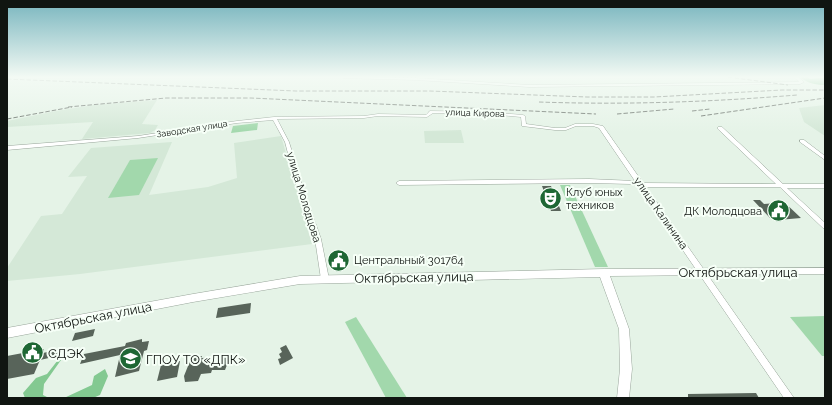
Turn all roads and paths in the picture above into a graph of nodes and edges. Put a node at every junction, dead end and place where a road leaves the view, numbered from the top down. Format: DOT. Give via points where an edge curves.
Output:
graph roads {
  1 [pos="378,115"];
  2 [pos="274,118"];
  3 [pos="601,127"];
  4 [pos="720,128"];
  5 [pos="802,141"];
  6 [pos="7,148"];
  7 [pos="825,158"];
  8 [pos="399,183"];
  9 [pos="641,185"];
  10 [pos="782,186"];
  11 [pos="825,186"];
  12 [pos="825,227"];
  13 [pos="825,271"];
  14 [pos="702,272"];
  15 [pos="604,273"];
  16 [pos="325,279"];
  17 [pos="7,333"];
  18 [pos="622,398"];
  19 [pos="789,398"];
  1 -- 2 [label="street, Заводская улица"];
  1 -- 3 [label="street, улица Кирова" via="427,116 432,112 507,114 523,116 524,125 555,129 566,129 574,125"];
  2 -- 6 [label="street, Заводская улица" via="138,137"];
  2 -- 16 [label="street, улица Молодцова" via="287,142 318,239"];
  3 -- 9 [label="street, улица Калинина"];
  4 -- 10 [label="street"];
  5 -- 7 [label="street"];
  8 -- 9 [label="street" via="589,181 633,182"];
  9 -- 10 [label="street"];
  9 -- 14 [label="street, улица Калинина"];
  10 -- 11 [label="street"];
  10 -- 12 [label="street"];
  13 -- 14 [label="main road, Октябрьская улица"];
  14 -- 15 [label="main road, Октябрьская улица"];
  14 -- 19 [label="street, улица Калинина"];
  15 -- 16 [label="main road, Октябрьская улица"];
  15 -- 18 [label="main road" via="624,329 626,369"];
  16 -- 17 [label="main road, Октябрьская улица" via="274,284"];
}
